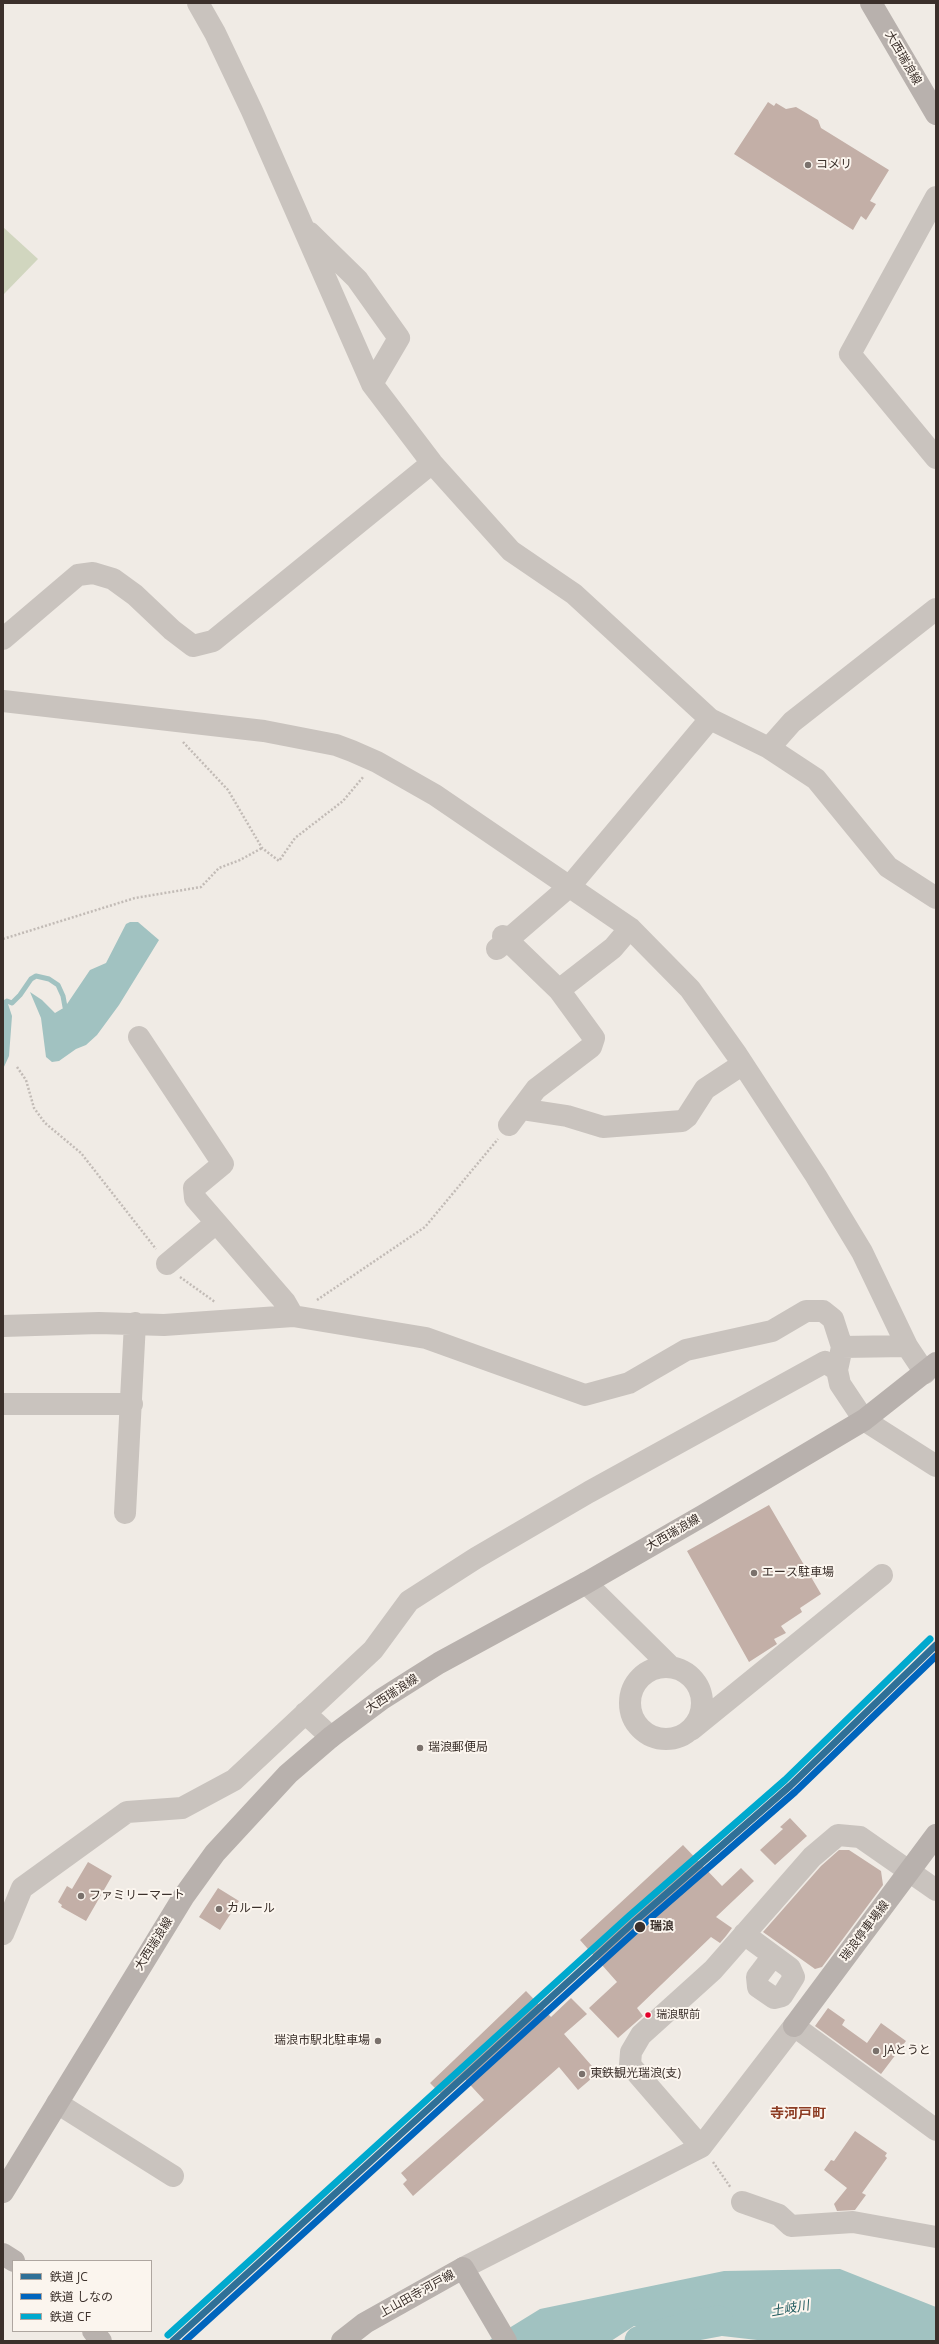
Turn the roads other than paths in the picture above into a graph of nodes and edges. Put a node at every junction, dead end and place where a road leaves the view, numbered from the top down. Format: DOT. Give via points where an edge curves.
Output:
graph roads {
  1 [pos="198,3"];
  2 [pos="871,3"];
  3 [pos="936,114"];
  4 [pos="936,197"];
  5 [pos="302,224"];
  6 [pos="372,384"];
  7 [pos="936,458"];
  8 [pos="432,463"];
  9 [pos="936,609"];
  10 [pos="3,639"];
  11 [pos="3,701"];
  12 [pos="710,719"];
  13 [pos="769,748"];
  14 [pos="570,886"];
  15 [pos="936,898"];
  16 [pos="630,928"];
  17 [pos="559,990"];
  18 [pos="139,1037"];
  19 [pos="742,1064"];
  20 [pos="216,1223"];
  21 [pos="167,1264"];
  22 [pos="293,1316"];
  23 [pos="135,1324"];
  24 [pos="3,1326"];
  25 [pos="908,1346"];
  26 [pos="842,1347"];
  27 [pos="930,1368"];
  28 [pos="837,1370"];
  29 [pos="3,1404"];
  30 [pos="132,1404"];
  31 [pos="864,1420"];
  32 [pos="936,1466"];
  33 [pos="125,1513"];
  34 [pos="882,1575"];
  35 [pos="586,1583"];
  36 [pos="670,1667"];
  37 [pos="305,1713"];
  38 [pos="691,1730"];
  39 [pos="331,1737"];
  40 [pos="936,1835"];
  41 [pos="909,1871"];
  42 [pos="936,1890"];
  43 [pos="4,1927"];
  44 [pos="744,1934"];
  45 [pos="773,1956"];
  46 [pos="794,2026"];
  47 [pos="57,2103"];
  48 [pos="936,2130"];
  49 [pos="701,2147"];
  50 [pos="173,2176"];
  51 [pos="3,2192"];
  52 [pos="742,2202"];
  53 [pos="936,2237"];
  54 [pos="3,2254"];
  55 [pos="12,2260"];
  56 [pos="463,2268"];
  57 [pos="94,2332"];
  58 [pos="101,2341"];
  59 [pos="342,2341"];
  60 [pos="506,2341"];
  1 -- 5 [label="street" via="252,111"];
  2 -- 3 [label="main road, 大西瑞浪線"];
  4 -- 7 [label="street" via="850,354"];
  5 -- 6 [label="street"];
  5 -- 6 [label="street" via="357,279 399,338"];
  6 -- 8 [label="street"];
  8 -- 10 [label="street" via="213,641 193,646 135,595 113,579 93,573 78,575"];
  8 -- 12 [label="street" via="511,551 574,594"];
  9 -- 13 [label="street" via="792,722"];
  11 -- 14 [label="street" via="293,736 336,745 377,762 435,795"];
  12 -- 13 [label="street"];
  12 -- 14 [label="street"];
  13 -- 15 [label="street" via="816,779 888,866"];
  14 -- 16 [label="street"];
  14 -- 17 [label="street" via="504,942"];
  16 -- 17 [label="street" via="613,948"];
  16 -- 19 [label="street" via="690,989"];
  17 -- 19 [label="street" via="594,1038 591,1047 536,1089 515,1117 567,1116 603,1126 682,1121 688,1117 705,1089"];
  18 -- 20 [label="street" via="223,1164 194,1188 194,1198"];
  19 -- 25 [label="street" via="816,1176 862,1252"];
  20 -- 21 [label="street"];
  20 -- 22 [label="street" via="285,1302"];
  22 -- 23 [label="street" via="164,1325"];
  22 -- 26 [label="street" via="426,1338 586,1395 629,1383 686,1350 772,1331 806,1310 824,1311 832,1319"];
  23 -- 24 [label="street"];
  23 -- 30 [label="street"];
  25 -- 26 [label="street"];
  25 -- 27 [label="street"];
  26 -- 28 [label="street"];
  27 -- 31 [label="main road, 大西瑞浪線"];
  28 -- 31 [label="street" via="840,1384"];
  28 -- 37 [label="street" via="825,1362 589,1492 476,1558 409,1601 373,1650"];
  29 -- 30 [label="street"];
  30 -- 33 [label="street"];
  31 -- 32 [label="street"];
  31 -- 35 [label="main road, 大西瑞浪線"];
  34 -- 38 [label="street"];
  35 -- 36 [label="street"];
  35 -- 39 [label="main road, 大西瑞浪線" via="439,1663 382,1699"];
  36 -- 38 [label="street" via="682,1670 699,1686 702,1709 698,1721"];
  36 -- 38 [label="street" via="647,1672 638,1680 632,1691 632,1715 646,1734 658,1739 676,1738"];
  37 -- 39 [label="street"];
  37 -- 43 [label="street" via="234,1780 182,1808 127,1812 22,1888"];
  39 -- 47 [label="main road, 大西瑞浪線" via="288,1774 215,1853 184,1896"];
  40 -- 41 [label="main road, 瑞浪停車場線"];
  41 -- 42 [label="street"];
  41 -- 44 [label="street" via="860,1837 838,1836 812,1857"];
  41 -- 46 [label="main road, 瑞浪停車場線"];
  44 -- 45 [label="street"];
  44 -- 49 [label="street" via="713,1970 641,2034 631,2052 630,2064"];
  46 -- 48 [label="street"];
  46 -- 49 [label="street"];
  47 -- 50 [label="street"];
  47 -- 51 [label="main road, 大西瑞浪線"];
  49 -- 56 [label="street"];
  52 -- 53 [label="street" via="779,2216 791,2226 853,2222"];
  54 -- 55 [label="main road"];
  56 -- 59 [label="main road, 上山田寺河戸線" via="365,2323"];
  56 -- 60 [label="main road, 上山田寺河戸線"];
  57 -- 58 [label="main road"];
}
